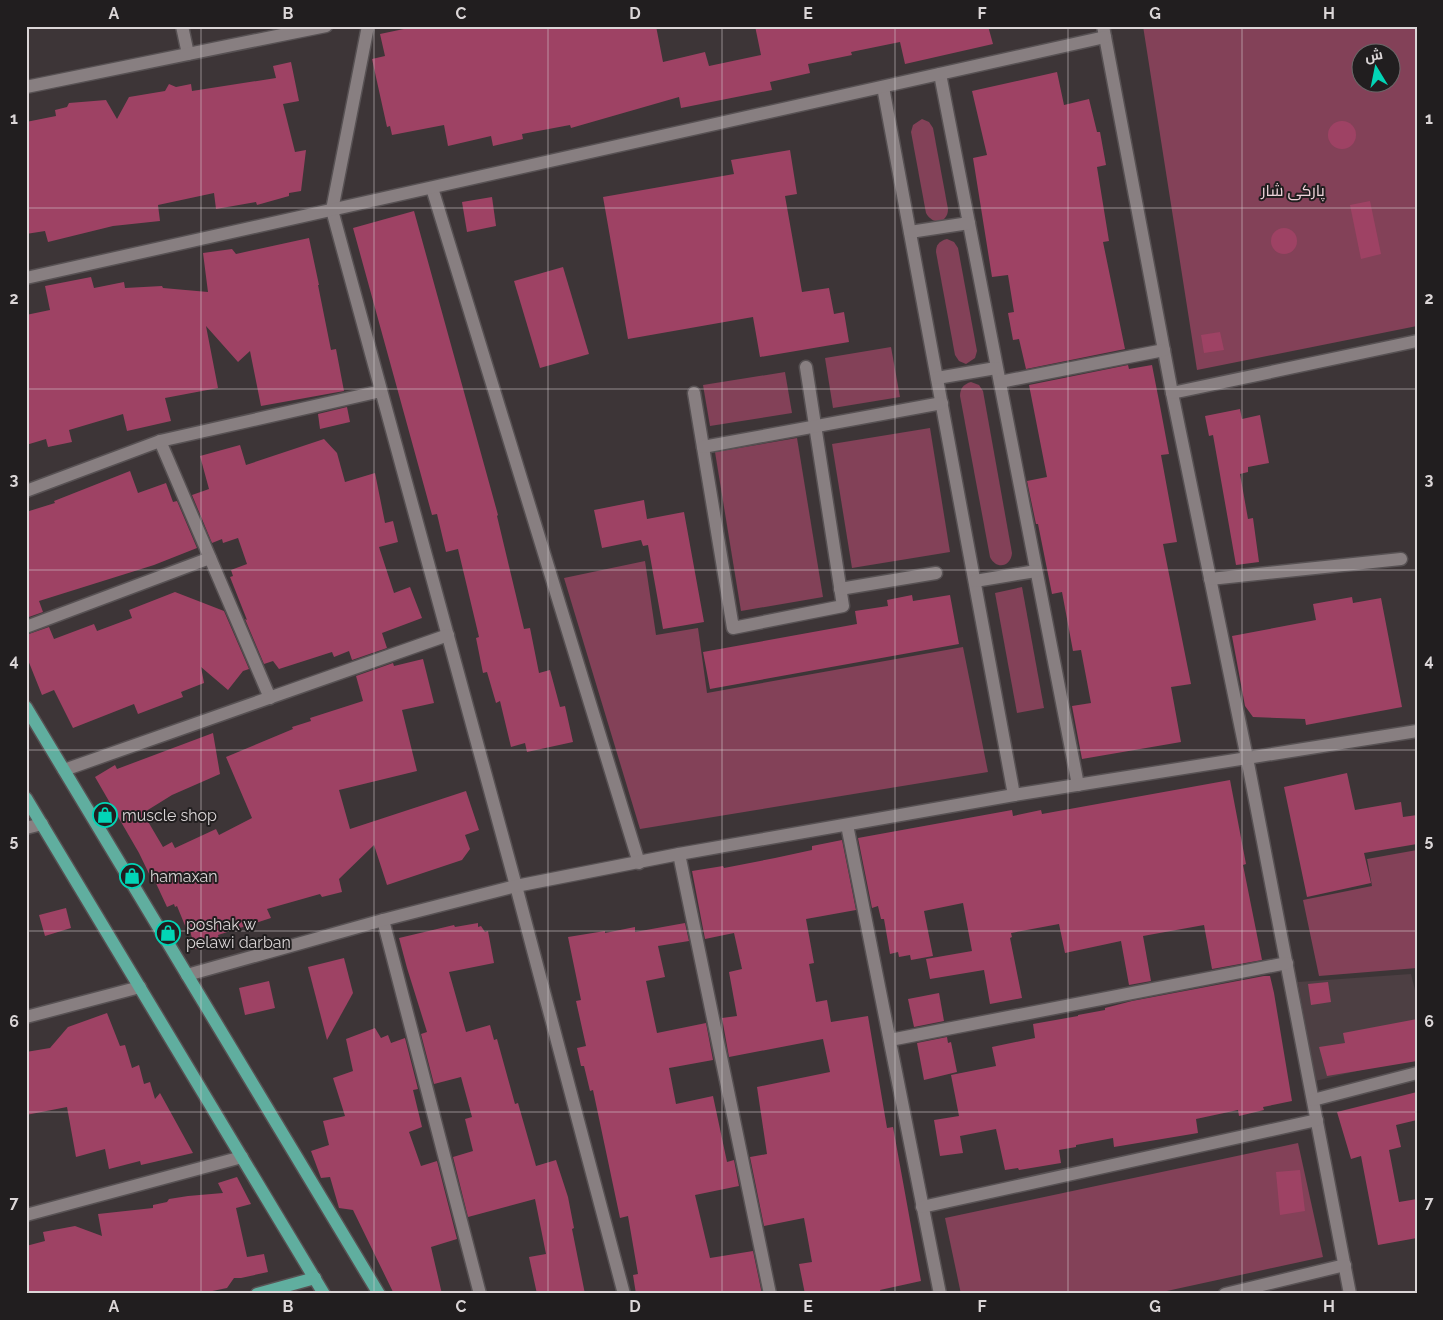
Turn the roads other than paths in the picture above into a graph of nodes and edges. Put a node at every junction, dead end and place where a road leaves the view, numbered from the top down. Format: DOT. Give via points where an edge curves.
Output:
graph roads {
  1 [pos="182,26"];
  2 [pos="326,26"];
  3 [pos="368,26"];
  4 [pos="1104,32"];
  5 [pos="188,54"];
  6 [pos="940,74"];
  7 [pos="26,87"];
  8 [pos="883,87"];
  9 [pos="432,188"];
  10 [pos="332,210"];
  11 [pos="969,223"];
  12 [pos="910,232"];
  13 [pos="26,278"];
  14 [pos="1417,342"];
  15 [pos="1164,350"];
  16 [pos="806,367"];
  17 [pos="996,368"];
  18 [pos="937,378"];
  19 [pos="1000,382"];
  20 [pos="381,391"];
  21 [pos="694,393"];
  22 [pos="1172,393"];
  23 [pos="942,403"];
  24 [pos="815,426"];
  25 [pos="160,441"];
  26 [pos="703,447"];
  27 [pos="26,491"];
  28 [pos="210,558"];
  29 [pos="1401,559"];
  30 [pos="1036,571"];
  31 [pos="936,573"];
  32 [pos="1210,579"];
  33 [pos="974,581"];
  34 [pos="840,589"];
  35 [pos="26,627"];
  36 [pos="448,635"];
  37 [pos="270,698"];
  38 [pos="26,707"];
  39 [pos="1417,731"];
  40 [pos="1247,758"];
  41 [pos="64,770"];
  42 [pos="1078,785"];
  43 [pos="1014,795"];
  44 [pos="26,798"];
  45 [pos="42,824"];
  46 [pos="847,825"];
  47 [pos="26,828"];
  48 [pos="679,854"];
  49 [pos="639,863"];
  50 [pos="516,886"];
  51 [pos="382,920"];
  52 [pos="1287,963"];
  53 [pos="187,975"];
  54 [pos="140,988"];
  55 [pos="26,1017"];
  56 [pos="890,1040"];
  57 [pos="1417,1073"];
  58 [pos="1313,1100"];
  59 [pos="1317,1120"];
  60 [pos="242,1157"];
  61 [pos="922,1207"];
  62 [pos="26,1215"];
  63 [pos="1345,1265"];
  64 [pos="315,1278"];
  65 [pos="258,1294"];
  66 [pos="324,1294"];
  67 [pos="379,1294"];
  68 [pos="480,1294"];
  69 [pos="624,1294"];
  70 [pos="770,1294"];
  71 [pos="940,1294"];
  72 [pos="1225,1294"];
  73 [pos="1350,1294"];
  1 -- 5 [label="street"];
  2 -- 5 [label="street"];
  3 -- 10 [label="street"];
  4 -- 6 [label="street"];
  4 -- 15 [label="street"];
  5 -- 7 [label="street"];
  6 -- 8 [label="street"];
  6 -- 11 [label="street"];
  8 -- 9 [label="street"];
  8 -- 12 [label="street"];
  9 -- 10 [label="street"];
  9 -- 49 [label="street"];
  10 -- 13 [label="street"];
  10 -- 20 [label="street"];
  11 -- 12 [label="street"];
  11 -- 17 [label="street"];
  12 -- 18 [label="street"];
  14 -- 22 [label="street"];
  15 -- 19 [label="street"];
  15 -- 22 [label="street"];
  16 -- 24 [label="street"];
  17 -- 18 [label="street"];
  17 -- 19 [label="street"];
  18 -- 23 [label="street"];
  19 -- 30 [label="street"];
  20 -- 25 [label="street"];
  20 -- 36 [label="street"];
  21 -- 26 [label="street"];
  22 -- 32 [label="street"];
  23 -- 24 [label="street"];
  23 -- 33 [label="street"];
  24 -- 26 [label="street"];
  24 -- 34 [label="street"];
  25 -- 27 [label="street"];
  25 -- 28 [label="street"];
  26 -- 34 [label="street" via="733,628 843,606"];
  28 -- 35 [label="street"];
  28 -- 37 [label="street"];
  29 -- 32 [label="street"];
  30 -- 33 [label="street"];
  30 -- 42 [label="street"];
  31 -- 34 [label="street"];
  32 -- 40 [label="street"];
  33 -- 43 [label="street"];
  36 -- 37 [label="street"];
  36 -- 50 [label="street"];
  37 -- 41 [label="street"];
  38 -- 41 [label="main road"];
  39 -- 40 [label="street"];
  40 -- 42 [label="street"];
  40 -- 52 [label="street"];
  41 -- 53 [label="main road"];
  42 -- 43 [label="street"];
  43 -- 46 [label="street"];
  44 -- 45 [label="main road"];
  45 -- 47 [label="street"];
  45 -- 54 [label="main road"];
  46 -- 48 [label="street"];
  46 -- 56 [label="street"];
  48 -- 49 [label="street"];
  48 -- 70 [label="street"];
  49 -- 50 [label="street"];
  50 -- 51 [label="street"];
  50 -- 69 [label="street"];
  51 -- 53 [label="street"];
  51 -- 68 [label="street"];
  52 -- 56 [label="street"];
  52 -- 58 [label="street"];
  53 -- 67 [label="main road"];
  54 -- 55 [label="street"];
  54 -- 60 [label="main road"];
  56 -- 61 [label="street"];
  57 -- 58 [label="street"];
  58 -- 59 [label="street"];
  59 -- 61 [label="street"];
  59 -- 63 [label="street"];
  60 -- 62 [label="street"];
  60 -- 64 [label="main road"];
  61 -- 71 [label="street"];
  63 -- 72 [label="street"];
  63 -- 73 [label="street"];
  64 -- 65 [label="main road"];
  64 -- 66 [label="main road"];
}
